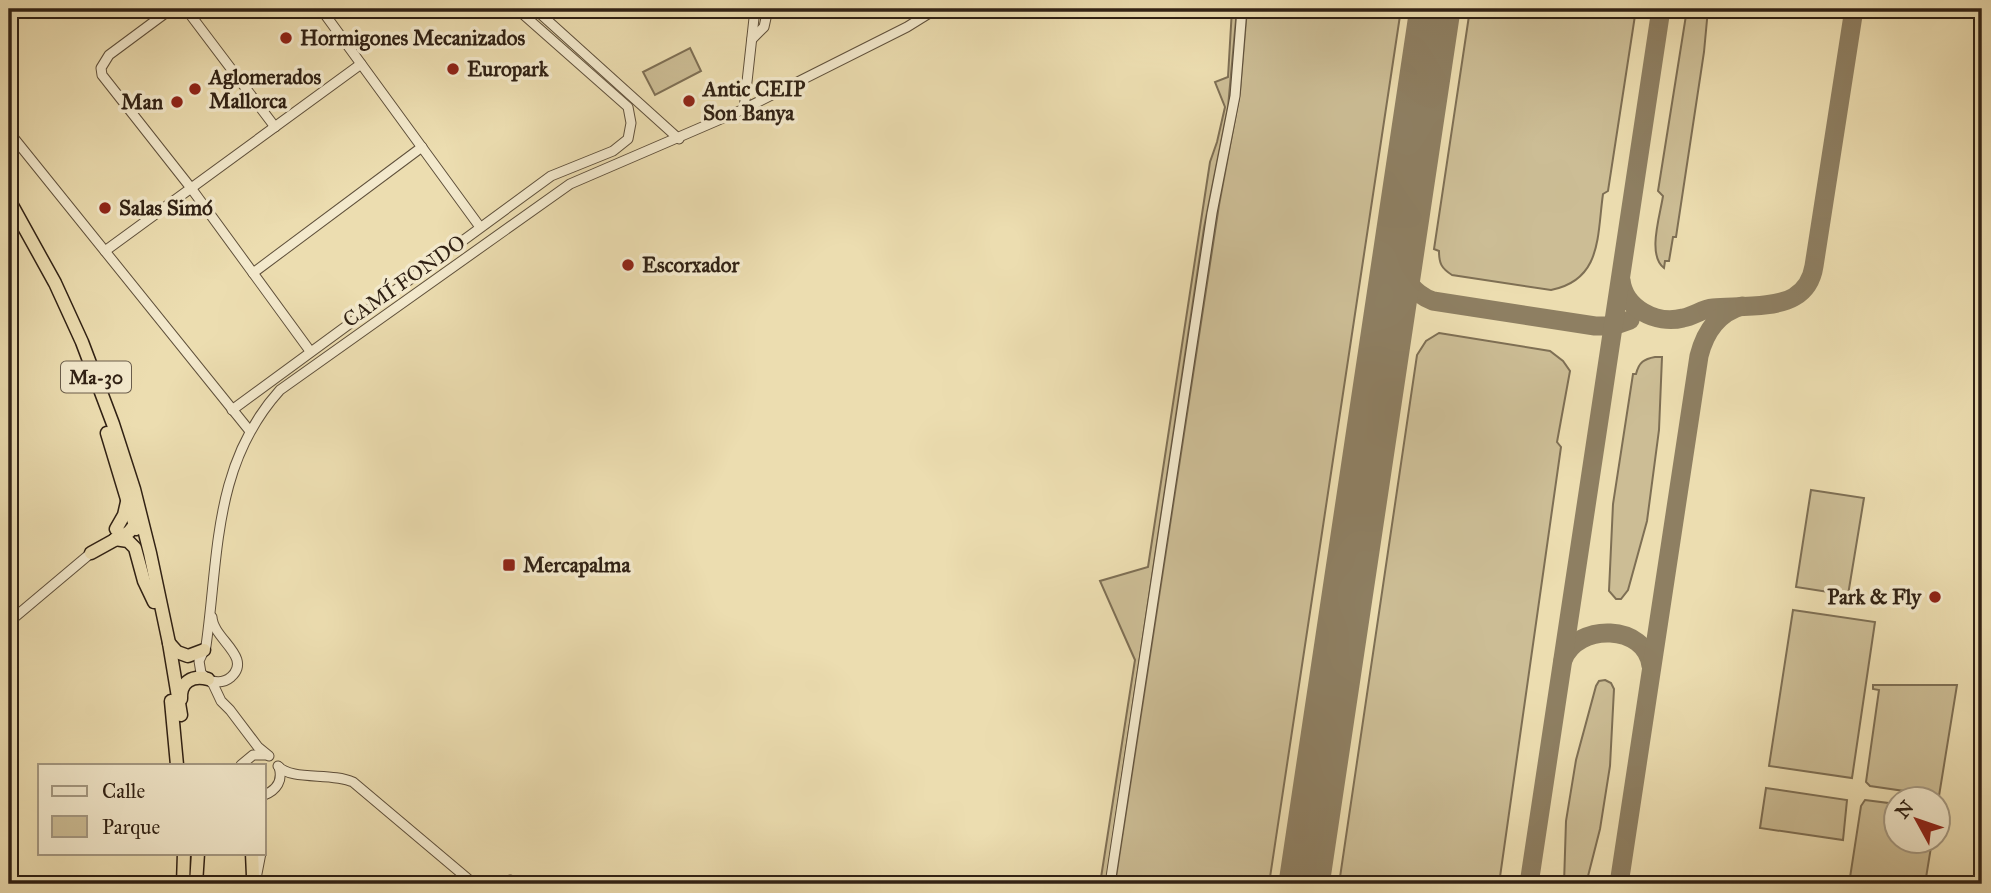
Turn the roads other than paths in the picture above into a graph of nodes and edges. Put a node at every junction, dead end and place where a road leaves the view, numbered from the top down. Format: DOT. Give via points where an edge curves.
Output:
graph roads {
  1 [pos="172,9"];
  2 [pos="186,9"];
  3 [pos="321,9"];
  4 [pos="517,9"];
  5 [pos="534,9"];
  6 [pos="755,9"];
  7 [pos="768,9"];
  8 [pos="936,9"];
  9 [pos="1242,9"];
  10 [pos="752,39"];
  11 [pos="362,64"];
  12 [pos="744,109"];
  13 [pos="275,127"];
  14 [pos="9,132"];
  15 [pos="679,139"];
  16 [pos="422,147"];
  17 [pos="191,188"];
  18 [pos="9,200"];
  19 [pos="480,227"];
  20 [pos="36,250"];
  21 [pos="104,251"];
  22 [pos="253,273"];
  23 [pos="310,351"];
  24 [pos="101,390"];
  25 [pos="232,410"];
  26 [pos="249,430"];
  27 [pos="126,495"];
  28 [pos="136,532"];
  29 [pos="115,534"];
  30 [pos="91,553"];
  31 [pos="157,600"];
  32 [pos="211,607"];
  33 [pos="9,622"];
  34 [pos="169,643"];
  35 [pos="231,648"];
  36 [pos="204,650"];
  37 [pos="230,678"];
  38 [pos="208,679"];
  39 [pos="230,710"];
  40 [pos="181,715"];
  41 [pos="244,729"];
  42 [pos="269,756"];
  43 [pos="177,764"];
  44 [pos="186,764"];
  45 [pos="242,764"];
  46 [pos="243,764"];
  47 [pos="278,765"];
  48 [pos="314,775"];
  49 [pos="269,793"];
  50 [pos="184,854"];
  51 [pos="191,854"];
  52 [pos="198,854"];
  53 [pos="252,854"];
  54 [pos="259,854"];
  55 [pos="254,882"];
  56 [pos="183,884"];
  57 [pos="193,884"];
  58 [pos="474,884"];
  59 [pos="501,884"];
  60 [pos="511,884"];
  61 [pos="1111,884"];
  1 -- 17 [label="street" via="109,55 101,68"];
  2 -- 13 [label="street"];
  3 -- 11 [label="street"];
  4 -- 19 [label="street" via="628,107 631,123 628,139 613,151 551,176"];
  5 -- 15 [label="street"];
  6 -- 10 [label="street"];
  7 -- 10 [label="street" via="764,27"];
  8 -- 12 [label="street, CAMÍ FONDO"];
  9 -- 61 [label="street" via="1235,96 1212,213"];
  10 -- 12 [label="street"];
  11 -- 13 [label="street"];
  11 -- 16 [label="street"];
  12 -- 15 [label="street, CAMÍ FONDO"];
  13 -- 17 [label="street"];
  14 -- 21 [label="street"];
  15 -- 26 [label="street, CAMÍ FONDO" via="569,184 280,390"];
  16 -- 19 [label="street"];
  16 -- 22 [label="street"];
  17 -- 21 [label="street"];
  17 -- 22 [label="street"];
  18 -- 20 [label="highway, Ma-30"];
  19 -- 23 [label="street"];
  20 -- 24 [label="highway, Ma-30" via="71,317"];
  20 -- 27 [label="highway" via="94,393"];
  21 -- 25 [label="street"];
  22 -- 23 [label="street"];
  23 -- 25 [label="street"];
  24 -- 28 [label="highway" via="137,518"];
  24 -- 31 [label="highway, Ma-30" via="139,510"];
  25 -- 26 [label="street"];
  26 -- 32 [label="street, CAMÍ FONDO" via="222,507"];
  27 -- 28 [label="highway"];
  27 -- 29 [label="highway" via="125,512"];
  28 -- 29 [label="highway" via="124,525"];
  28 -- 31 [label="highway, Ma-30"];
  29 -- 30 [label="highway"];
  29 -- 31 [label="highway" via="135,548 146,586"];
  30 -- 33 [label="street"];
  31 -- 34 [label="highway, Ma-30"];
  31 -- 43 [label="highway, Ma-30"];
  32 -- 35 [label="street" via="214,628"];
  32 -- 36 [label="street, CAMÍ FONDO"];
  34 -- 36 [label="highway" via="188,656"];
  34 -- 40 [label="highway, Ma-30"];
  35 -- 36 [label="street" via="215,644"];
  35 -- 37 [label="street" via="237,666"];
  36 -- 38 [label="street" via="199,664"];
  37 -- 38 [label="street" via="220,682"];
  37 -- 39 [label="street" via="225,690"];
  38 -- 39 [label="street"];
  38 -- 40 [label="highway" via="195,678 184,684"];
  39 -- 41 [label="street"];
  40 -- 44 [label="highway, Ma-30"];
  41 -- 42 [label="street"];
  41 -- 45 [label="street" via="247,749"];
  42 -- 46 [label="street" via="253,755"];
  42 -- 47 [label="street"];
  47 -- 48 [label="street" via="288,774"];
  47 -- 49 [label="street" via="281,776"];
  48 -- 49 [label="street" via="287,780"];
  48 -- 58 [label="street" via="338,776 358,785"];
  50 -- 56 [label="highway"];
  51 -- 57 [label="highway"];
  52 -- 57 [label="highway"];
  53 -- 55 [label="highway"];
  54 -- 55 [label="street"];
  59 -- 60 [label="street" via="510,880"];
}
